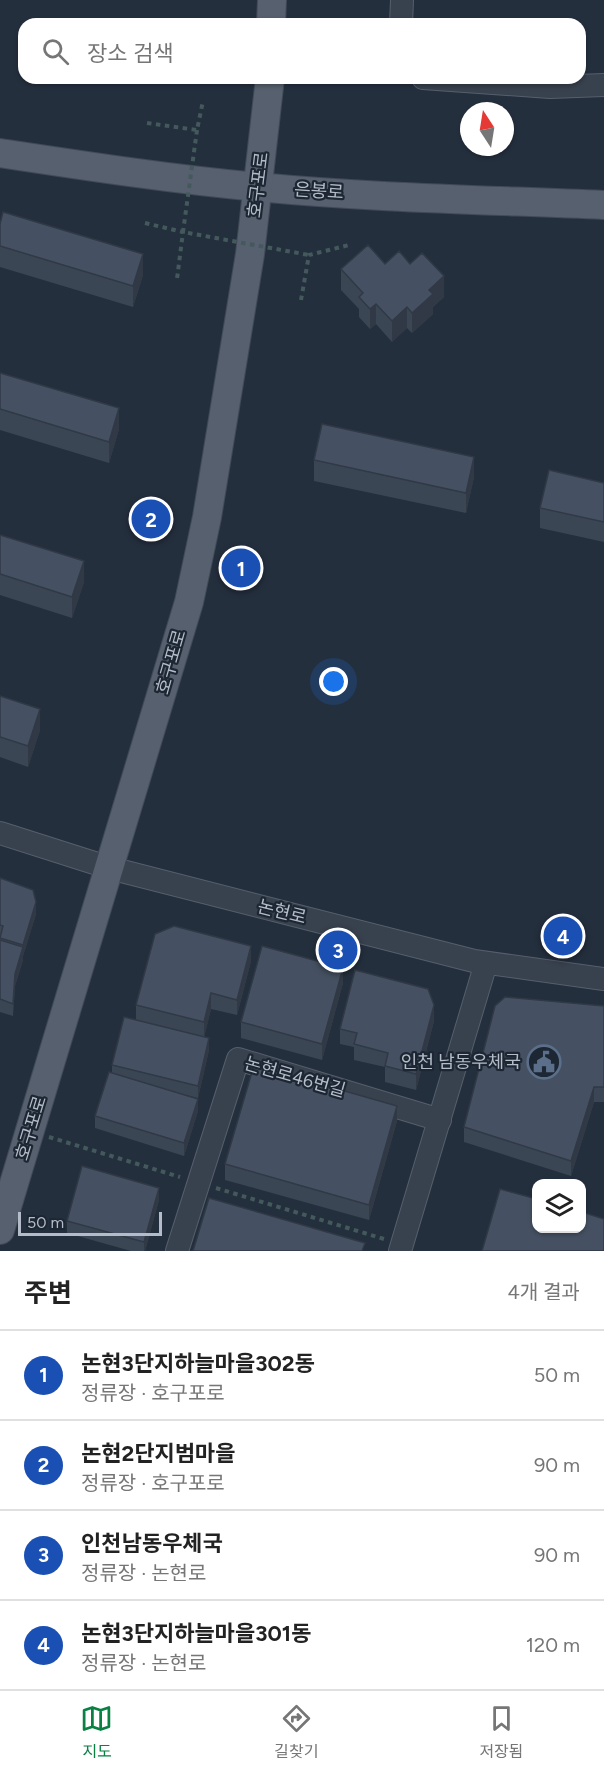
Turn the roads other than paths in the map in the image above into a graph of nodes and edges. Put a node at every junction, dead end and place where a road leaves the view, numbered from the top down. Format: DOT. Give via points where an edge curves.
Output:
graph roads {
  1 [pos="272,0"];
  2 [pos="402,0"];
  3 [pos="271,18"];
  4 [pos="401,18"];
  5 [pos="269,84"];
  6 [pos="508,84"];
  7 [pos="604,85"];
  8 [pos="0,153"];
  9 [pos="259,188"];
  10 [pos="604,205"];
  11 [pos="0,832"];
  12 [pos="110,868"];
  13 [pos="486,963"];
  14 [pos="604,979"];
  15 [pos="440,1120"];
  16 [pos="0,1230"];
  17 [pos="177,1251"];
  18 [pos="400,1251"];
  1 -- 3 [label="main road"];
  2 -- 4 [label="street"];
  5 -- 9 [label="main road, 호구포로"];
  6 -- 7 [label="street"];
  8 -- 9 [label="main road, 은봉로"];
  9 -- 10 [label="main road, 은봉로"];
  9 -- 12 [label="main road, 호구포로" via="207,517 189,602"];
  11 -- 12 [label="street, 논현로"];
  12 -- 13 [label="street, 논현로"];
  12 -- 16 [label="main road, 호구포로"];
  13 -- 14 [label="street, 논현로"];
  13 -- 15 [label="street"];
  15 -- 17 [label="street, 논현로46번길" via="238,1059"];
  15 -- 18 [label="street"];
}
